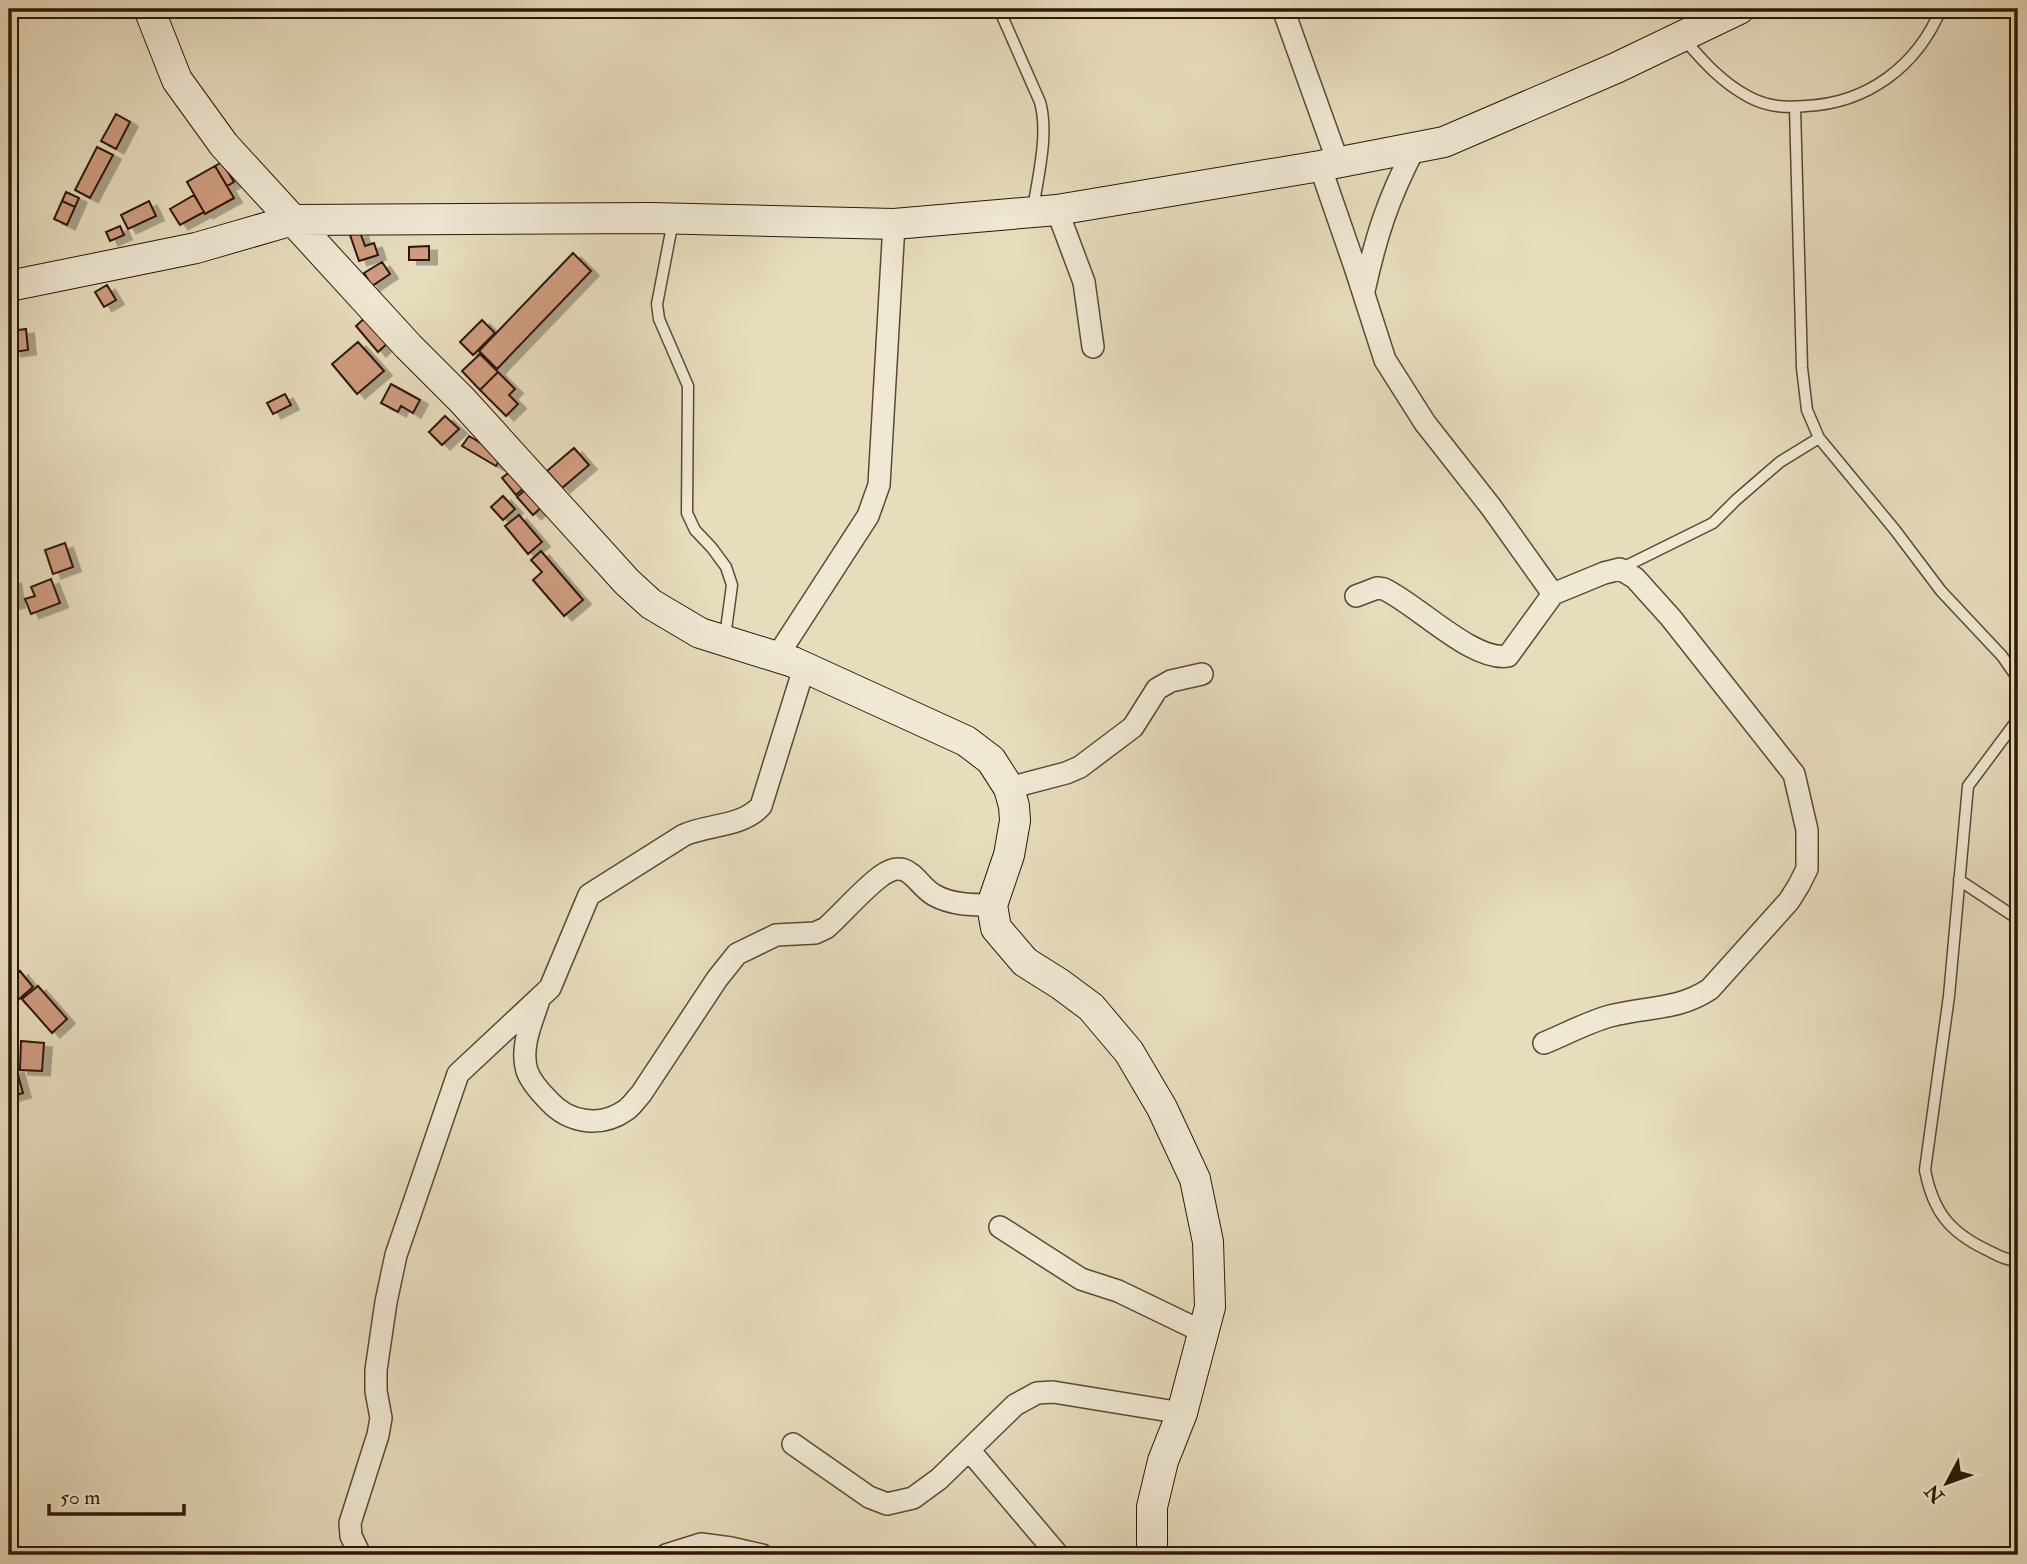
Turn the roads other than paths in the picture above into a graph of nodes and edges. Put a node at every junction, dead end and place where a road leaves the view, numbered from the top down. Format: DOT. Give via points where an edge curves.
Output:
graph roads {
  1 [pos="149,9"];
  2 [pos="999,9"];
  3 [pos="1283,9"];
  4 [pos="1739,9"];
  5 [pos="1941,9"];
  6 [pos="1682,36"];
  7 [pos="1795,107"];
  8 [pos="1414,149"];
  9 [pos="1329,164"];
  10 [pos="1045,211"];
  11 [pos="673,219"];
  12 [pos="293,220"];
  13 [pos="894,224"];
  14 [pos="9,286"];
  15 [pos="1363,295"];
  16 [pos="1093,346"];
  17 [pos="1819,438"];
  18 [pos="1620,569"];
  19 [pos="1553,594"];
  20 [pos="1356,596"];
  21 [pos="725,640"];
  22 [pos="790,663"];
  23 [pos="1202,674"];
  24 [pos="2018,679"];
  25 [pos="2018,719"];
  26 [pos="1009,788"];
  27 [pos="1959,880"];
  28 [pos="992,905"];
  29 [pos="2018,919"];
  30 [pos="538,1000"];
  31 [pos="1544,1043"];
  32 [pos="1000,1227"];
  33 [pos="2018,1261"];
  34 [pos="1203,1332"];
  35 [pos="1182,1413"];
  36 [pos="793,1444"];
  37 [pos="970,1451"];
  38 [pos="360,1555"];
  39 [pos="666,1555"];
  40 [pos="762,1555"];
  41 [pos="1058,1555"];
  42 [pos="1152,1555"];
  1 -- 12 [label="street" via="177,80 196,110"];
  2 -- 10 [label="lane" via="1044,116"];
  3 -- 9 [label="street"];
  4 -- 6 [label="street"];
  5 -- 7 [label="lane" via="1930,34 1885,80 1843,102"];
  6 -- 7 [label="lane" via="1717,77 1734,89 1774,106"];
  6 -- 8 [label="street" via="1444,142"];
  7 -- 17 [label="lane" via="1802,368 1807,410"];
  8 -- 9 [label="street"];
  8 -- 15 [label="street" via="1374,241"];
  9 -- 10 [label="street"];
  9 -- 15 [label="street"];
  10 -- 13 [label="street"];
  10 -- 16 [label="street" via="1084,282"];
  11 -- 12 [label="street"];
  11 -- 13 [label="street"];
  11 -- 21 [label="lane" via="659,292 659,319 688,386 687,513 726,567 732,585"];
  12 -- 14 [label="street" via="196,248"];
  12 -- 21 [label="street" via="627,582 676,621"];
  13 -- 22 [label="street" via="879,485 868,516"];
  15 -- 19 [label="street" via="1385,360 1402,390"];
  17 -- 18 [label="lane" via="1780,463 1713,523"];
  17 -- 24 [label="lane" via="1941,592"];
  18 -- 19 [label="street"];
  18 -- 31 [label="street" via="1635,578 1671,618 1794,774 1807,830 1807,869 1789,901 1710,989 1666,1008 1611,1016"];
  19 -- 20 [label="street" via="1508,656 1498,657 1479,652 1384,589"];
  21 -- 22 [label="street"];
  22 -- 26 [label="street" via="966,741 991,760"];
  22 -- 30 [label="street" via="761,806 741,820 684,835 589,895 550,988"];
  23 -- 26 [label="street" via="1157,689 1133,727 1080,767"];
  25 -- 27 [label="lane" via="1968,786"];
  26 -- 28 [label="street" via="1016,821 1010,855"];
  27 -- 29 [label="lane"];
  27 -- 33 [label="lane" via="1949,996 1925,1170 1942,1218 1978,1246"];
  28 -- 30 [label="street" via="958,904 933,894 907,870 897,869 883,875 826,929 776,935 755,944 737,954 717,979 641,1094 626,1110 606,1119 569,1118 540,1092 527,1071 525,1050"];
  28 -- 34 [label="street" via="996,928 1010,946 1025,962 1091,1007 1129,1052 1162,1108 1195,1179 1204,1217 1210,1307"];
  30 -- 38 [label="street" via="458,1074 396,1255 376,1370 379,1435 350,1523"];
  32 -- 34 [label="street" via="1081,1279 1118,1291"];
  34 -- 35 [label="street"];
  35 -- 37 [label="street" via="1037,1393 1015,1405"];
  35 -- 42 [label="street" via="1163,1461 1152,1507"];
  36 -- 37 [label="street" via="869,1497 887,1504 913,1498"];
  37 -- 41 [label="street"];
  39 -- 40 [label="street" via="701,1544"];
}
